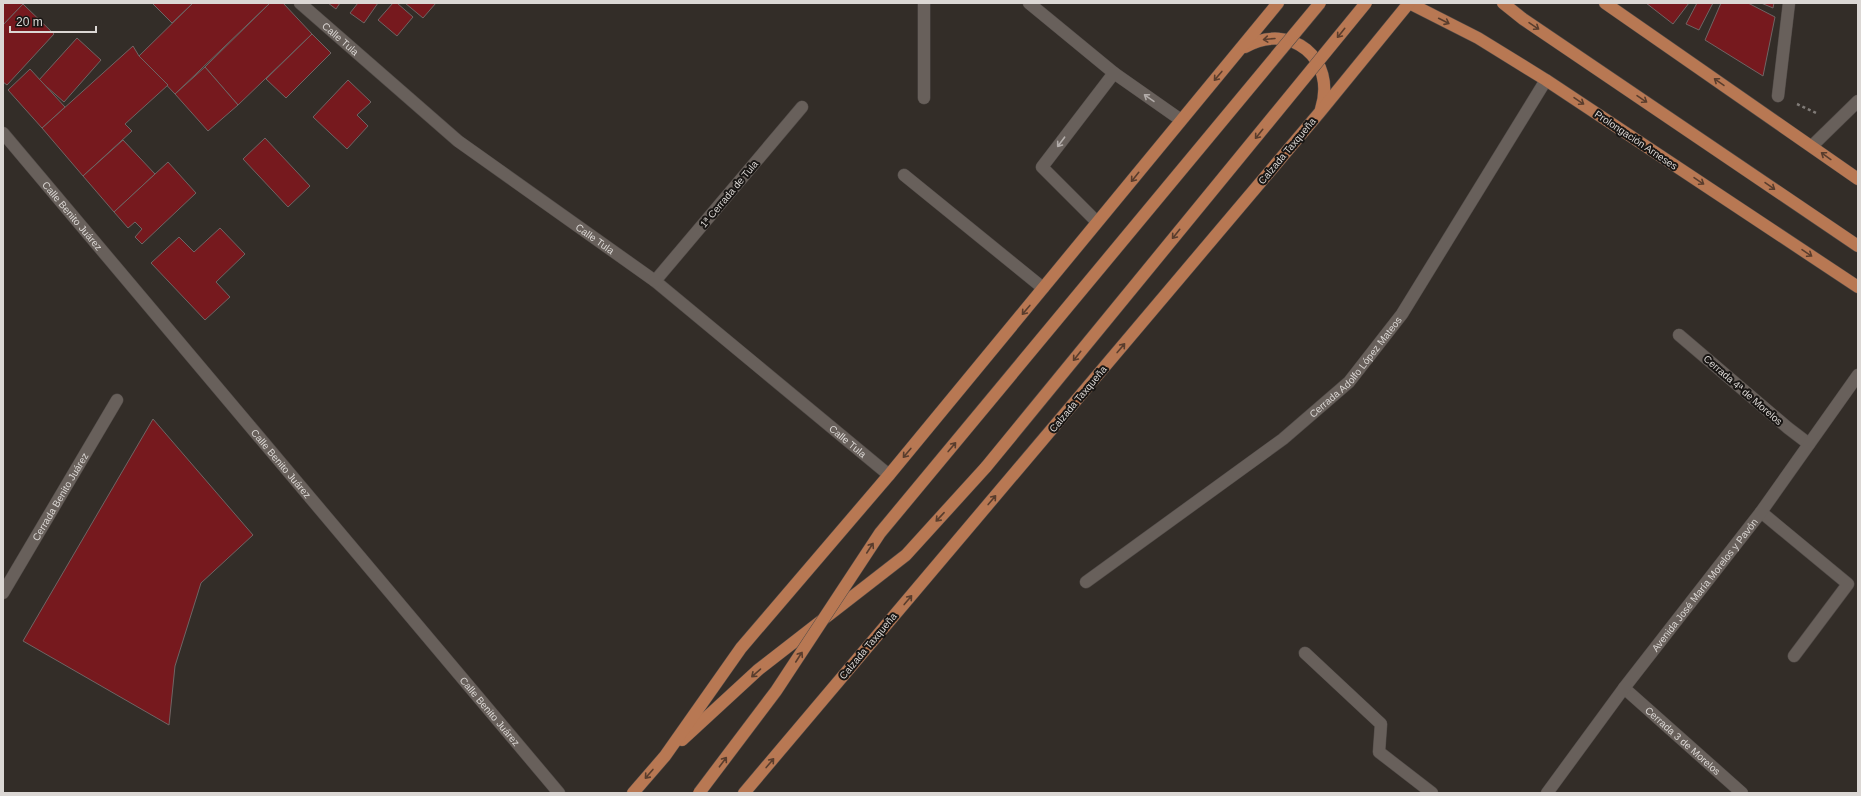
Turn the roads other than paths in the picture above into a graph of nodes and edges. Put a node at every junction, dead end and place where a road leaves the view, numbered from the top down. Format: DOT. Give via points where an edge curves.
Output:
graph roads {
  1 [pos="300,3"];
  2 [pos="924,3"];
  3 [pos="1029,3"];
  4 [pos="1278,3"];
  5 [pos="1320,3"];
  6 [pos="1366,3"];
  7 [pos="1409,3"];
  8 [pos="1503,3"];
  9 [pos="1605,3"];
  10 [pos="1788,3"];
  11 [pos="1234,56"];
  12 [pos="1114,73"];
  13 [pos="1546,80"];
  14 [pos="1778,96"];
  15 [pos="924,98"];
  16 [pos="1858,101"];
  17 [pos="802,107"];
  18 [pos="1320,112"];
  19 [pos="1181,120"];
  20 [pos="3,133"];
  21 [pos="1812,146"];
  22 [pos="904,176"];
  23 [pos="1858,179"];
  24 [pos="1097,222"];
  25 [pos="1858,246"];
  26 [pos="655,281"];
  27 [pos="1858,287"];
  28 [pos="1044,288"];
  29 [pos="1679,335"];
  30 [pos="1858,375"];
  31 [pos="117,400"];
  32 [pos="1809,444"];
  33 [pos="889,475"];
  34 [pos="1761,512"];
  35 [pos="1086,582"];
  36 [pos="3,593"];
  37 [pos="1305,653"];
  38 [pos="1794,656"];
  39 [pos="1624,688"];
  40 [pos="665,756"];
  41 [pos="559,793"];
  42 [pos="633,793"];
  43 [pos="699,793"];
  44 [pos="744,793"];
  45 [pos="1432,793"];
  46 [pos="1548,793"];
  47 [pos="1742,793"];
  1 -- 26 [label="street, Calle Tula" via="458,141"];
  2 -- 15 [label="street"];
  3 -- 12 [label="street"];
  4 -- 11 [label="main road"];
  43 -- 5 [label="main road, one-way, bridge" via="776,691 880,533"];
  6 -- 40 [label="main road, one-way, bridge" via="986,468 906,555 758,670"];
  7 -- 13 [label="main road, Prolongación Arneses, one-way" via="1478,38"];
  7 -- 18 [label="main road, Calzada Taxqueña"];
  8 -- 25 [label="main road, one-way"];
  21 -- 9 [label="main road, one-way"];
  10 -- 14 [label="street"];
  18 -- 11 [label="main road, one-way" via="1325,85 1322,71 1306,49 1282,38 1269,38 1255,41"];
  11 -- 19 [label="main road, one-way"];
  19 -- 12 [label="street, one-way"];
  12 -- 24 [label="street, one-way" via="1042,167"];
  13 -- 27 [label="main road, Prolongación Arneses, one-way"];
  13 -- 35 [label="street, Cerrada Adolfo López Mateos" via="1402,314 1349,382 1283,439"];
  16 -- 21 [label="street"];
  17 -- 26 [label="street, 1ª Cerrada de Tula"];
  44 -- 18 [label="main road, Calzada Taxqueña, one-way"];
  19 -- 24 [label="main road, one-way"];
  20 -- 41 [label="street, Calle Benito Juárez"];
  23 -- 21 [label="main road, one-way"];
  22 -- 28 [label="street"];
  24 -- 28 [label="main road"];
  26 -- 33 [label="street, Calle Tula"];
  28 -- 33 [label="main road, one-way"];
  29 -- 32 [label="street, Cerrada 4ª de Morelos"];
  30 -- 32 [label="street, Avenida José María Morelos y Pavón"];
  31 -- 36 [label="street, Cerrada Benito Juárez"];
  32 -- 34 [label="street, Avenida José María Morelos y Pavón"];
  33 -- 40 [label="main road" via="741,648"];
  34 -- 38 [label="street" via="1848,584"];
  34 -- 39 [label="street, Avenida José María Morelos y Pavón"];
  37 -- 45 [label="street" via="1380,724 1379,752"];
  39 -- 46 [label="street, Avenida José María Morelos y Pavón"];
  39 -- 47 [label="street, Cerrada 3 de Morelos"];
  40 -- 42 [label="main road, one-way"];
}
